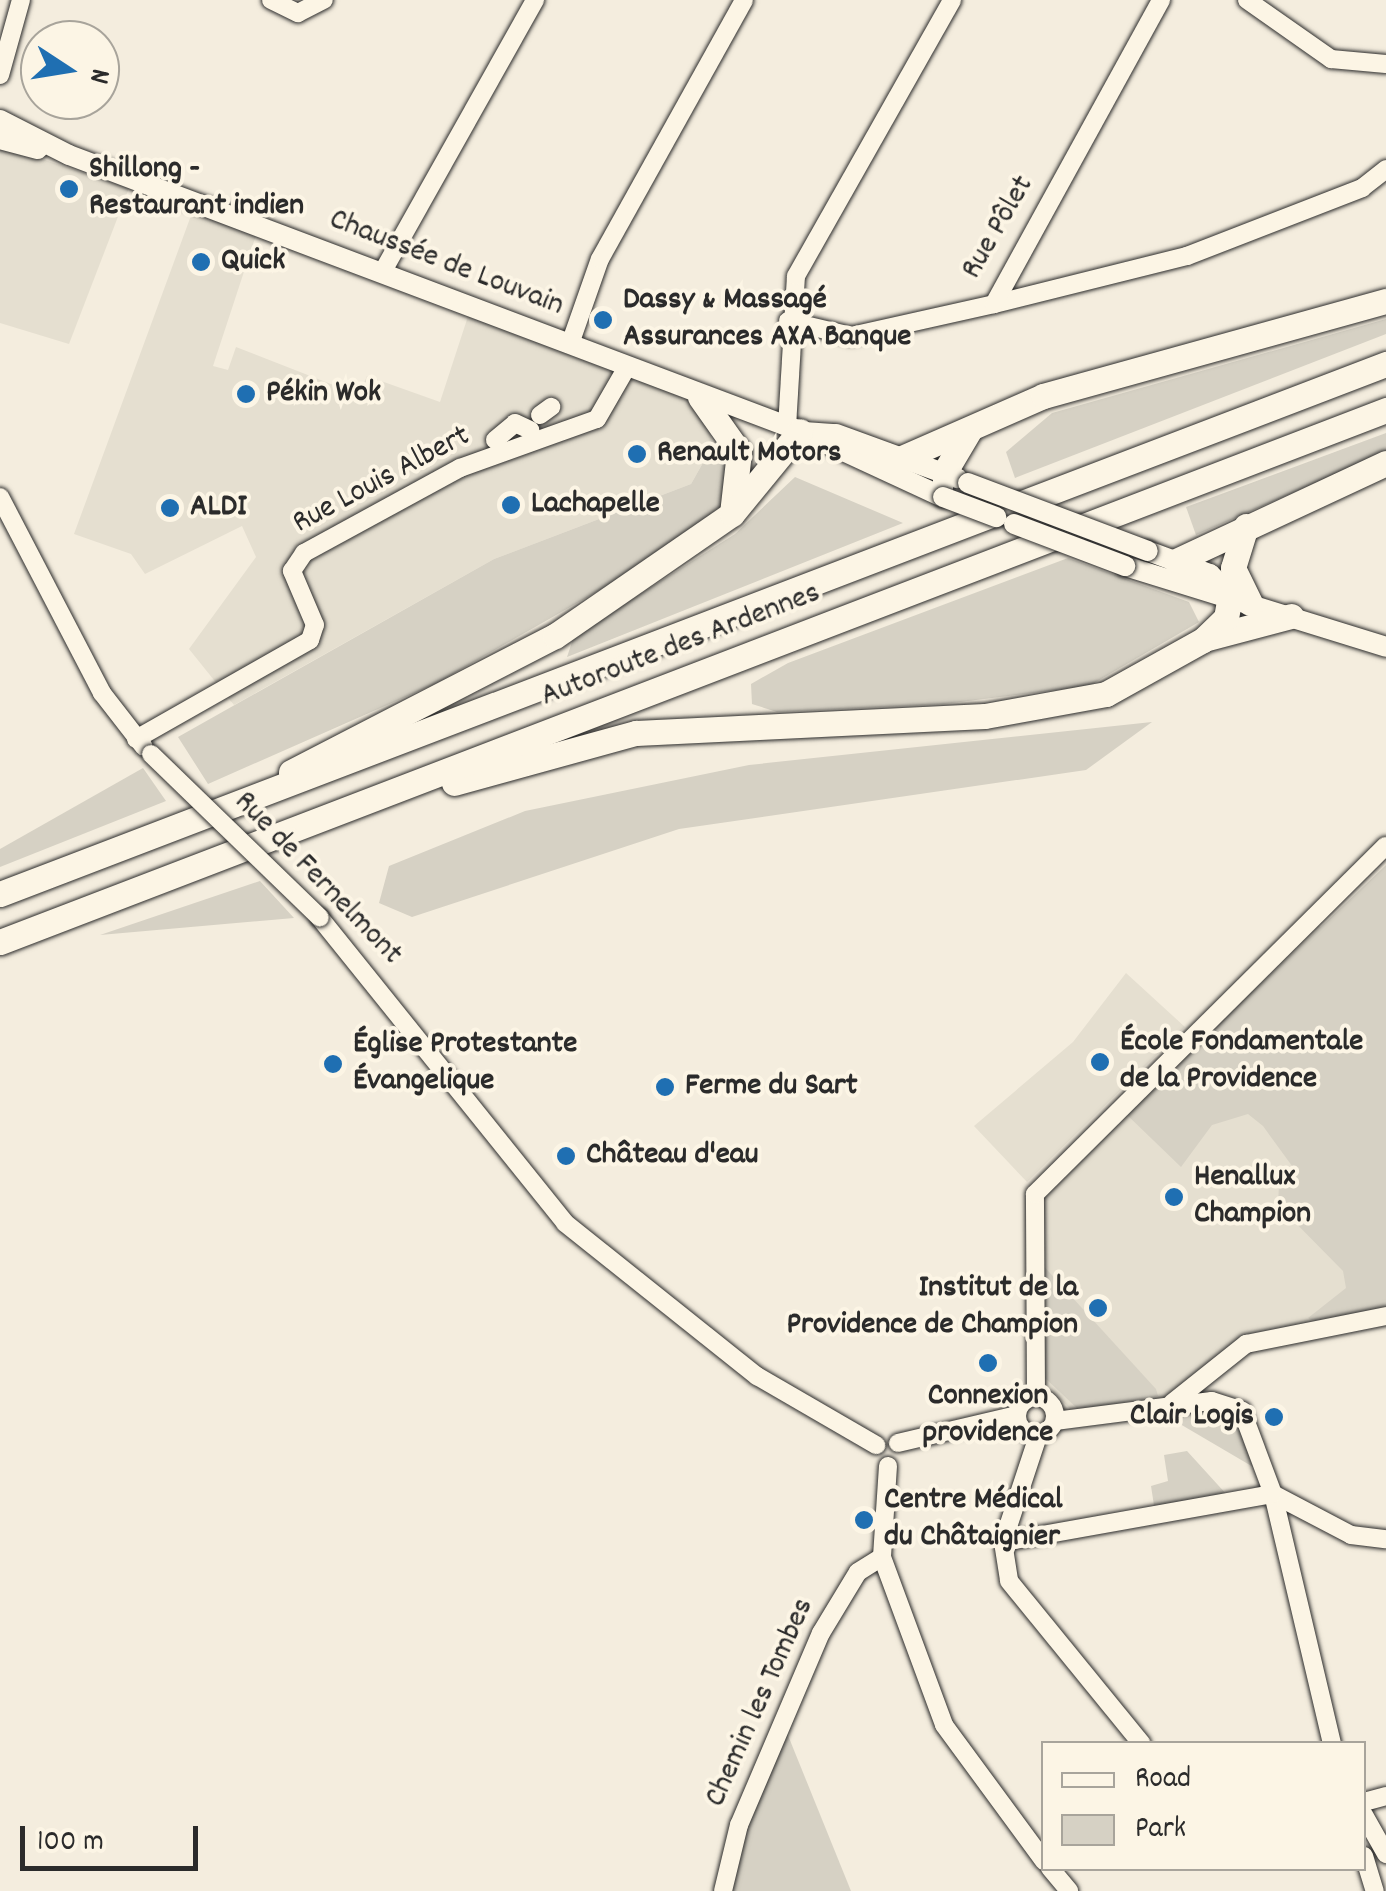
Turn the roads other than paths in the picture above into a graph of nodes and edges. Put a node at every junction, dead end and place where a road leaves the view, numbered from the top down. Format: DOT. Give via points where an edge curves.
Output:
graph roads {
  1 [pos="21,0"];
  2 [pos="272,0"];
  3 [pos="324,0"];
  4 [pos="535,0"];
  5 [pos="744,0"];
  6 [pos="952,0"];
  7 [pos="1161,0"];
  8 [pos="1246,0"];
  9 [pos="1386,64"];
  10 [pos="0,75"];
  11 [pos="0,120"];
  12 [pos="0,130"];
  13 [pos="0,139"];
  14 [pos="69,155"];
  15 [pos="1386,169"];
  16 [pos="383,271"];
  17 [pos="1386,301"];
  18 [pos="994,304"];
  19 [pos="788,320"];
  20 [pos="570,344"];
  21 [pos="1386,364"];
  22 [pos="627,367"];
  23 [pos="700,396"];
  24 [pos="1386,410"];
  25 [pos="540,417"];
  26 [pos="794,429"];
  27 [pos="969,430"];
  28 [pos="495,440"];
  29 [pos="902,458"];
  30 [pos="1386,463"];
  31 [pos="943,485"];
  32 [pos="0,497"];
  33 [pos="732,514"];
  34 [pos="1246,526"];
  35 [pos="1176,561"];
  36 [pos="1125,566"];
  37 [pos="1240,599"];
  38 [pos="1291,616"];
  39 [pos="1203,640"];
  40 [pos="1386,647"];
  41 [pos="136,739"];
  42 [pos="414,784"];
  43 [pos="239,804"];
  44 [pos="1386,846"];
  45 [pos="0,894"];
  46 [pos="0,942"];
  47 [pos="1386,1316"];
  48 [pos="1036,1397"];
  49 [pos="1172,1403"];
  50 [pos="1016,1415"];
  51 [pos="1055,1421"];
  52 [pos="1038,1436"];
  53 [pos="898,1443"];
  54 [pos="876,1445"];
  55 [pos="888,1466"];
  56 [pos="1273,1494"];
  57 [pos="1386,1540"];
  58 [pos="1003,1542"];
  59 [pos="882,1557"];
  60 [pos="1140,1741"];
  61 [pos="1331,1741"];
  62 [pos="1366,1819"];
  63 [pos="1386,1854"];
  64 [pos="1041,1857"];
  65 [pos="1366,1862"];
  66 [pos="1052,1871"];
  67 [pos="723,1891"];
  68 [pos="1069,1891"];
  69 [pos="1375,1891"];
  1 -- 10 [label="street"];
  2 -- 3 [label="street" via="298,13"];
  4 -- 16 [label="street"];
  5 -- 20 [label="street" via="600,258"];
  6 -- 19 [label="street" via="796,276"];
  7 -- 18 [label="street, Rue Pôlet"];
  8 -- 9 [label="street" via="1331,59"];
  11 -- 14 [label="main road, Chaussée de Louvain"];
  12 -- 14 [label="street"];
  13 -- 14 [label="main road, Chaussée de Louvain"];
  14 -- 16 [label="main road, Chaussée de Louvain"];
  15 -- 18 [label="street" via="1362,188 1186,256"];
  16 -- 20 [label="main road, Chaussée de Louvain"];
  17 -- 27 [label="highway" via="1099,378"];
  18 -- 19 [label="street, Rue Pôlet" via="851,336"];
  19 -- 26 [label="street"];
  20 -- 22 [label="main road, Chaussée de Louvain"];
  21 -- 43 [label="highway, Autoroute des Ardennes"];
  22 -- 23 [label="main road, Chaussée de Louvain"];
  22 -- 41 [label="street, Rue Louis Albert" via="597,419 460,468 304,553 292,571 315,626 310,640"];
  23 -- 26 [label="main road, Chaussée de Louvain"];
  23 -- 33 [label="highway" via="740,452"];
  24 -- 42 [label="highway, Autoroute des Ardennes"];
  25 -- 28 [label="street" via="515,422"];
  26 -- 29 [label="main road, Chaussée de Louvain"];
  26 -- 31 [label="main road, Chaussée de Louvain"];
  26 -- 33 [label="highway"];
  27 -- 29 [label="highway"];
  27 -- 31 [label="highway"];
  29 -- 31 [label="main road, Chaussée de Louvain"];
  30 -- 34 [label="highway"];
  31 -- 35 [label="main road, Chaussée de Louvain, bridge" via="968,483"];
  31 -- 36 [label="main road, Chaussée de Louvain, bridge"];
  32 -- 41 [label="street, Rue de Fernelmont" via="102,693"];
  33 -- 43 [label="highway" via="504,667 321,754"];
  34 -- 35 [label="highway"];
  34 -- 37 [label="highway" via="1233,568"];
  35 -- 36 [label="main road"];
  35 -- 37 [label="main road, Chaussée de Louvain" via="1210,574"];
  36 -- 37 [label="main road, Chaussée de Louvain" via="1203,596"];
  37 -- 38 [label="main road, Chaussée de Louvain"];
  37 -- 39 [label="highway"];
  38 -- 39 [label="highway"];
  38 -- 40 [label="main road, Chaussée de Louvain"];
  39 -- 42 [label="highway" via="1106,694 1048,707 636,733 463,783"];
  41 -- 54 [label="street, Rue de Fernelmont, bridge" via="320,918 566,1223 757,1376"];
  42 -- 46 [label="highway, Autoroute des Ardennes"];
  43 -- 45 [label="highway, Autoroute des Ardennes"];
  44 -- 48 [label="street" via="1035,1194"];
  47 -- 49 [label="street" via="1246,1344"];
  48 -- 50 [label="street"];
  48 -- 51 [label="street" via="1052,1406"];
  49 -- 51 [label="street"];
  49 -- 56 [label="street" via="1212,1401 1242,1411"];
  50 -- 52 [label="street"];
  50 -- 53 [label="street"];
  51 -- 52 [label="street"];
  52 -- 58 [label="street"];
  53 -- 54 [label="street"];
  53 -- 55 [label="street" via="899,1460"];
  54 -- 55 [label="street" via="875,1457"];
  55 -- 59 [label="street"];
  56 -- 57 [label="street" via="1351,1535"];
  56 -- 58 [label="street"];
  56 -- 61 [label="street"];
  58 -- 60 [label="street" via="1008,1581"];
  59 -- 64 [label="street" via="944,1726"];
  59 -- 67 [label="street, Chemin les Tombes" via="858,1572 820,1633 764,1757"];
  62 -- 63 [label="street"];
  65 -- 69 [label="street"];
  66 -- 68 [label="street"];
}
